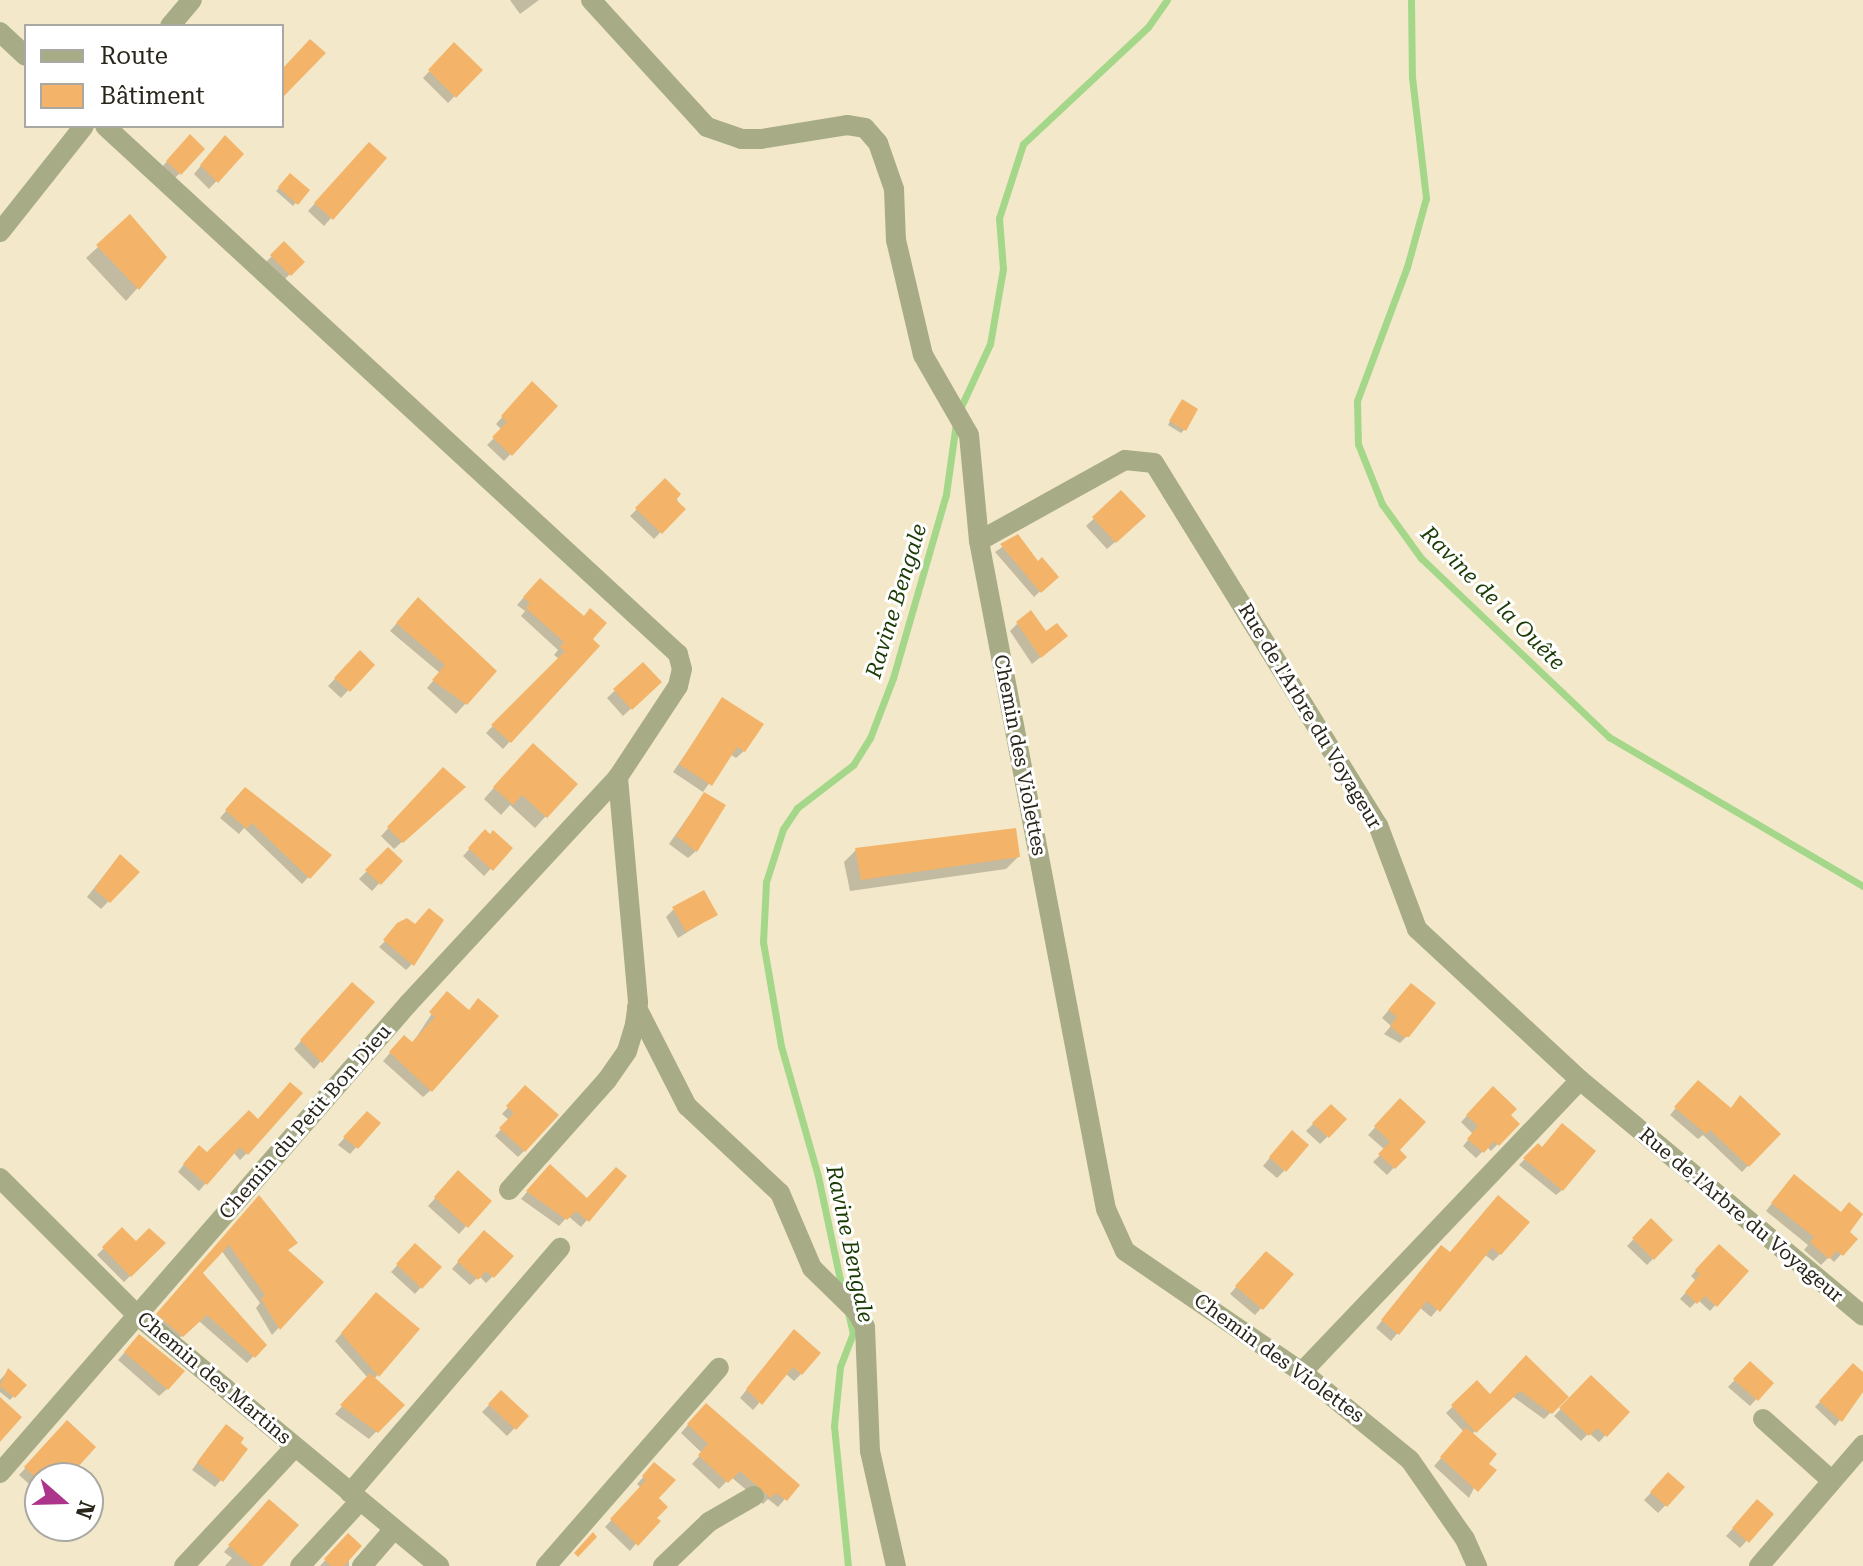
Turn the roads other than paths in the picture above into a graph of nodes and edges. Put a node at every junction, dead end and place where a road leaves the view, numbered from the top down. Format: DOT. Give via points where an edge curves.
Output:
graph roads {
  1 [pos="192,0"];
  2 [pos="591,0"];
  3 [pos="172,24"];
  4 [pos="0,32"];
  5 [pos="24,54"];
  6 [pos="82,128"];
  7 [pos="107,128"];
  8 [pos="0,232"];
  9 [pos="979,541"];
  10 [pos="618,777"];
  11 [pos="637,1008"];
  12 [pos="1580,1080"];
  13 [pos="0,1178"];
  14 [pos="509,1190"];
  15 [pos="560,1248"];
  16 [pos="137,1315"];
  17 [pos="1863,1316"];
  18 [pos="719,1368"];
  19 [pos="1302,1372"];
  20 [pos="1763,1419"];
  21 [pos="1863,1445"];
  22 [pos="295,1447"];
  23 [pos="0,1473"];
  24 [pos="1831,1480"];
  25 [pos="754,1496"];
  26 [pos="355,1497"];
  27 [pos="394,1529"];
  28 [pos="184,1566"];
  29 [pos="300,1566"];
  30 [pos="362,1566"];
  31 [pos="439,1566"];
  32 [pos="546,1566"];
  33 [pos="663,1566"];
  34 [pos="896,1566"];
  35 [pos="1477,1566"];
  36 [pos="1759,1566"];
  1 -- 3 [label="street"];
  2 -- 9 [label="street, Chemin des Violettes" via="707,127 751,139 847,125 865,128 878,143 894,189 896,240 923,355 969,435"];
  4 -- 5 [label="street"];
  6 -- 8 [label="street"];
  7 -- 10 [label="street, Chemin du Petit Bon Dieu" via="678,654 678,686"];
  9 -- 12 [label="street, Rue de l'Arbre du Voyageur" via="1125,460 1154,463 1378,825 1417,929"];
  9 -- 19 [label="street, Chemin des Violettes" via="1106,1209 1125,1251"];
  10 -- 11 [label="street"];
  10 -- 16 [label="street, Chemin du Petit Bon Dieu" via="408,1004"];
  11 -- 14 [label="street" via="627,1051 607,1080"];
  11 -- 34 [label="street" via="687,1106 780,1193 812,1268 857,1312 865,1327 870,1451"];
  12 -- 17 [label="street, Rue de l'Arbre du Voyageur"];
  12 -- 19 [label="street"];
  13 -- 16 [label="street, Chemin des Martins"];
  15 -- 26 [label="street"];
  16 -- 22 [label="street, Chemin des Martins"];
  16 -- 23 [label="street, Chemin du Petit Bon Dieu"];
  18 -- 32 [label="street"];
  19 -- 35 [label="street, Chemin des Violettes" via="1410,1460 1465,1539"];
  20 -- 24 [label="street"];
  21 -- 24 [label="street"];
  22 -- 26 [label="street, Chemin des Martins"];
  22 -- 28 [label="street"];
  24 -- 36 [label="street"];
  25 -- 33 [label="street" via="709,1522"];
  26 -- 27 [label="street, Chemin des Martins"];
  26 -- 29 [label="street"];
  27 -- 30 [label="street"];
  27 -- 31 [label="street, Chemin des Martins"];
}
